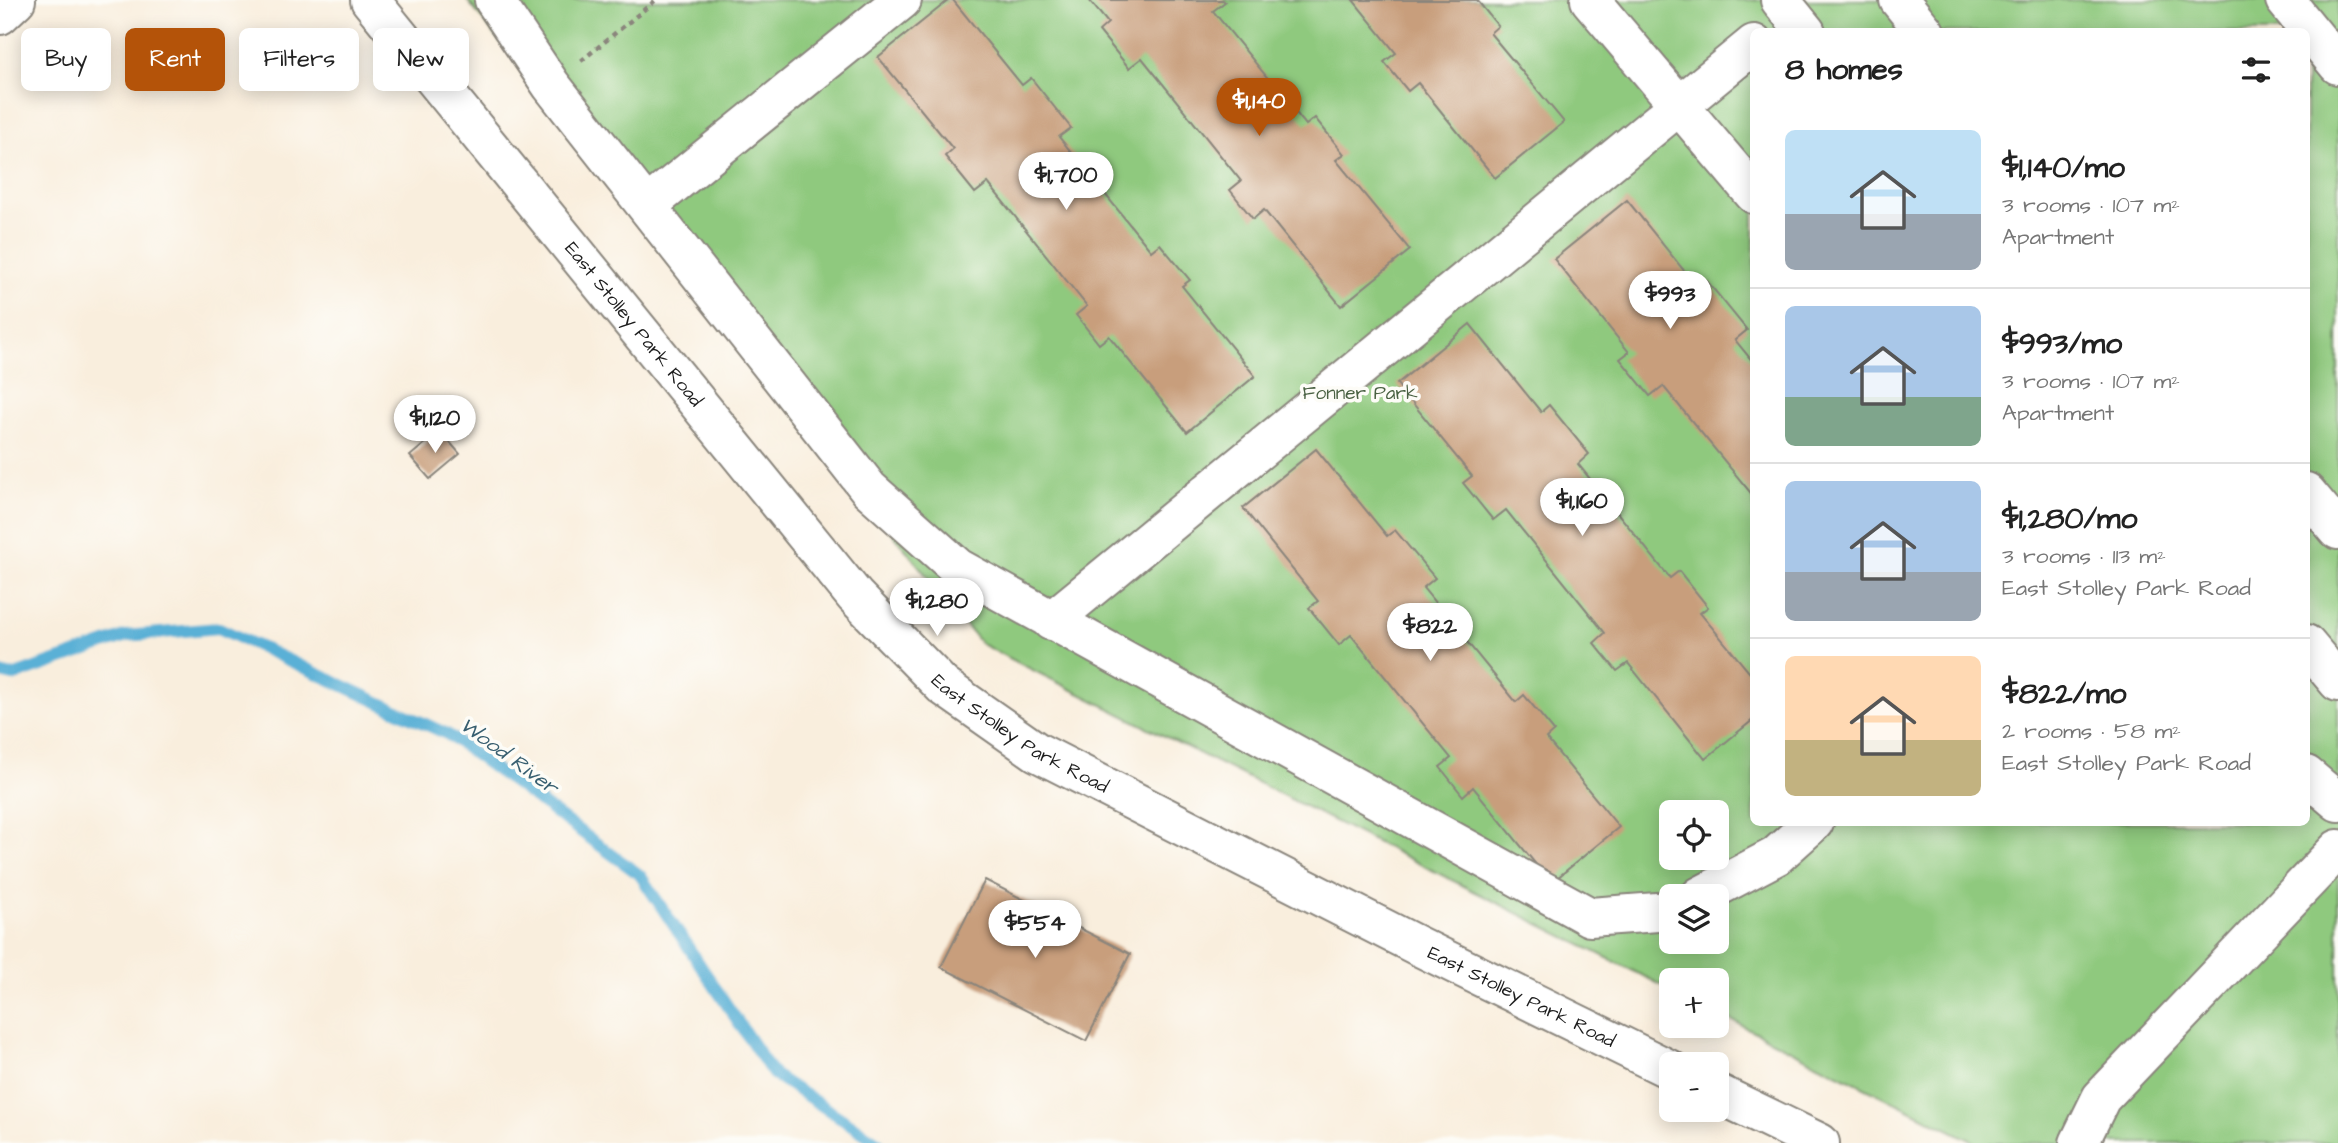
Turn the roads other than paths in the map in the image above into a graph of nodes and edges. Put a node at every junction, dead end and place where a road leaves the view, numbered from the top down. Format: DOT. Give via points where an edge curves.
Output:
graph roads {
  1 [pos="16,0"];
  2 [pos="370,0"];
  3 [pos="494,0"];
  4 [pos="902,0"];
  5 [pos="1590,0"];
  6 [pos="1899,0"];
  7 [pos="2286,0"];
  8 [pos="0,15"];
  9 [pos="1922,28"];
  10 [pos="2308,28"];
  11 [pos="2310,30"];
  12 [pos="1750,47"];
  13 [pos="2338,65"];
  14 [pos="1679,106"];
  15 [pos="1750,189"];
  16 [pos="648,205"];
  17 [pos="2310,497"];
  18 [pos="2338,530"];
  19 [pos="1051,621"];
  20 [pos="2310,649"];
  21 [pos="2338,682"];
  22 [pos="2310,778"];
  23 [pos="2338,802"];
  24 [pos="1810,826"];
  25 [pos="2338,849"];
  26 [pos="1723,884"];
  27 [pos="1659,912"];
  28 [pos="1659,1064"];
  29 [pos="1729,1099"];
  30 [pos="1820,1143"];
  31 [pos="2079,1143"];
  1 -- 8 [label="street"];
  2 -- 28 [label="street, East Stolley Park Road" via="855,596 943,685 1037,752"];
  3 -- 16 [label="street" via="551,85"];
  4 -- 16 [label="street"];
  5 -- 14 [label="street"];
  6 -- 9 [label="street"];
  7 -- 10 [label="street"];
  11 -- 13 [label="street"];
  12 -- 14 [label="street"];
  14 -- 15 [label="street"];
  14 -- 19 [label="street"];
  16 -- 19 [label="street" via="869,489 958,568"];
  17 -- 18 [label="street"];
  19 -- 27 [label="street" via="1590,917"];
  20 -- 21 [label="street"];
  22 -- 23 [label="street"];
  24 -- 26 [label="street" via="1776,856"];
  25 -- 31 [label="street" via="2101,1098"];
  29 -- 30 [label="street"];
}
